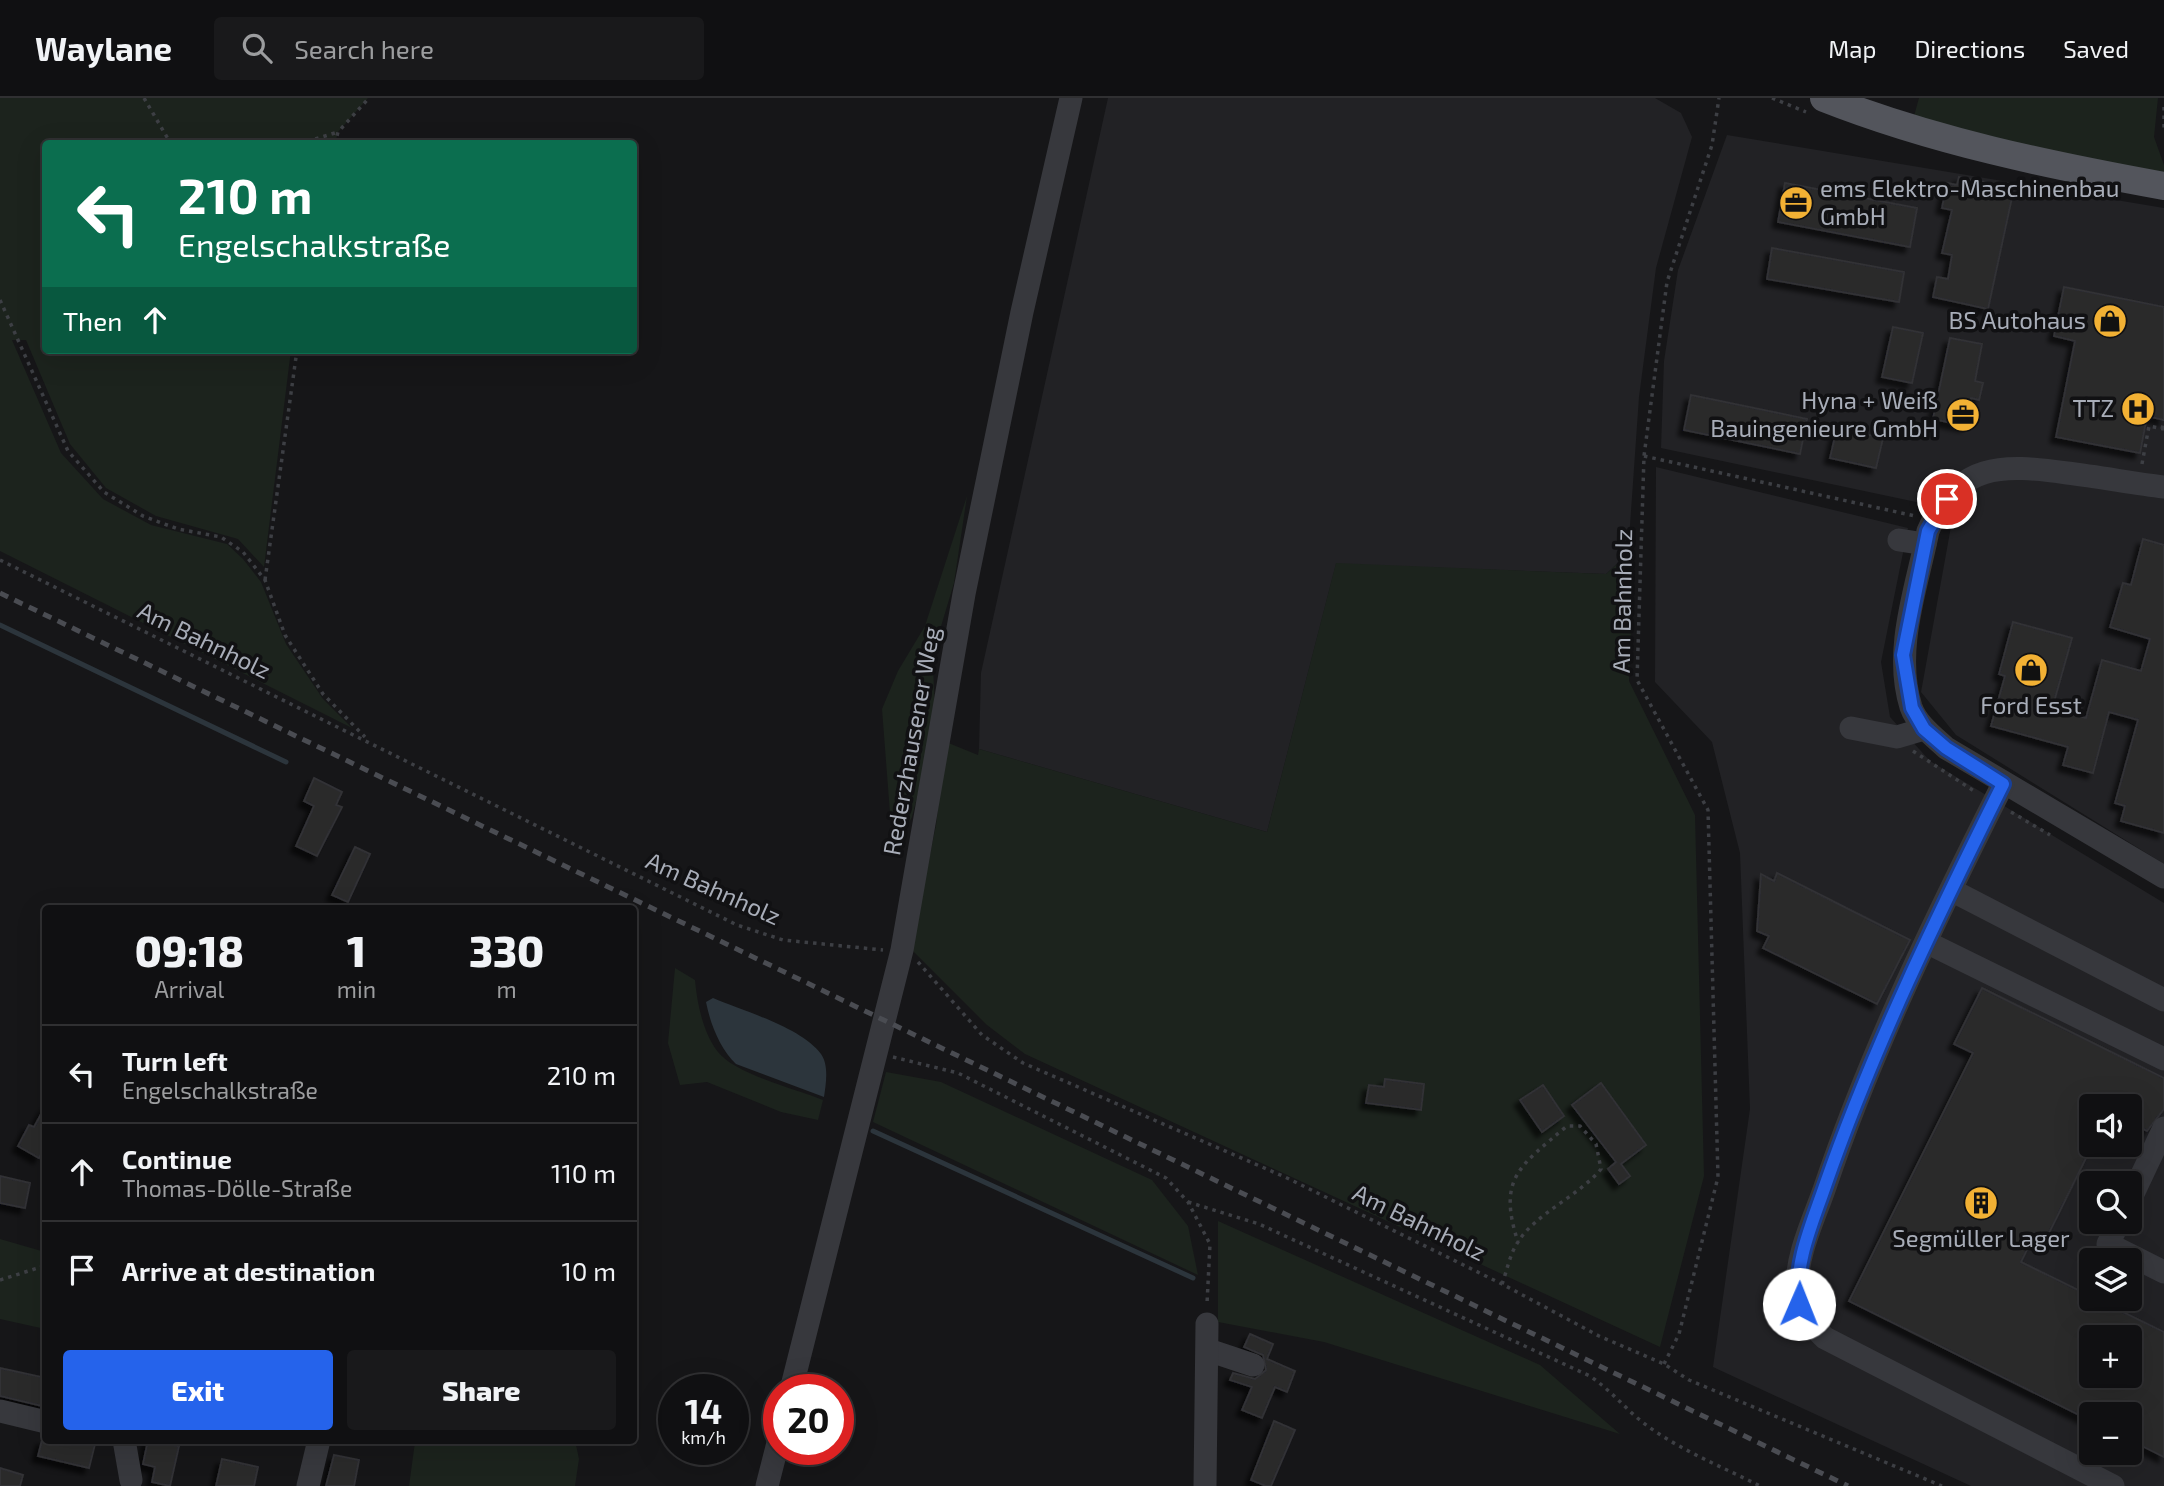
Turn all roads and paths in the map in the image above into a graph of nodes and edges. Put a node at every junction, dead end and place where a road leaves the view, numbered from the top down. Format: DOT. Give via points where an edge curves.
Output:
graph roads {
  1 [pos="144,98"];
  2 [pos="369,98"];
  3 [pos="1071,98"];
  4 [pos="1719,98"];
  5 [pos="1824,98"];
  6 [pos="2164,107"];
  7 [pos="2164,130"];
  8 [pos="338,132"];
  9 [pos="169,140"];
  10 [pos="312,140"];
  11 [pos="336,140"];
  12 [pos="2164,186"];
  13 [pos="0,300"];
  14 [pos="296,354"];
  15 [pos="2164,420"];
  16 [pos="2163,429"];
  17 [pos="1644,456"];
  18 [pos="2138,484"];
  19 [pos="2164,487"];
  20 [pos="1927,538"];
  21 [pos="1899,540"];
  22 [pos="0,560"];
  23 [pos="265,580"];
  24 [pos="1851,728"];
  25 [pos="1924,729"];
  26 [pos="368,741"];
  27 [pos="2003,784"];
  28 [pos="2164,877"];
  29 [pos="1951,890"];
  30 [pos="1926,942"];
  31 [pos="902,950"];
  32 [pos="2164,1000"];
  33 [pos="874,1054"];
  34 [pos="2164,1059"];
  35 [pos="2164,1128"];
  36 [pos="2142,1175"];
  37 [pos="1188,1202"];
  38 [pos="2113,1234"];
  39 [pos="1518,1242"];
  40 [pos="42,1265"];
  41 [pos="2164,1272"];
  42 [pos="0,1280"];
  43 [pos="1502,1284"];
  44 [pos="1207,1324"];
  45 [pos="1208,1350"];
  46 [pos="1664,1364"];
  47 [pos="1252,1365"];
  48 [pos="795,1374"];
  49 [pos="0,1411"];
  50 [pos="42,1421"];
  51 [pos="125,1444"];
  52 [pos="318,1444"];
  53 [pos="772,1465"];
  54 [pos="131,1479"];
  55 [pos="308,1486"];
  56 [pos="767,1486"];
  57 [pos="1205,1486"];
  58 [pos="1760,1486"];
  59 [pos="1942,1486"];
  60 [pos="2113,1486"];
  1 -- 9 [label="path"];
  2 -- 8 [label="path"];
  3 -- 31 [label="street, Rederzhausener Weg" via="964,594"];
  4 -- 17 [label="path, Am Bahnholz" via="1712,145 1667,282"];
  5 -- 12 [label="main road" via="1875,118 1988,150"];
  6 -- 7 [label="path"];
  8 -- 10 [label="path"];
  8 -- 11 [label="path"];
  13 -- 23 [label="path" via="68,451 104,492 177,529 221,537 243,552"];
  14 -- 23 [label="path"];
  15 -- 16 [label="path"];
  16 -- 18 [label="path" via="2149,426"];
  17 -- 20 [label="path" via="1916,516"];
  17 -- 46 [label="path, Am Bahnholz" via="1637,680 1708,810 1718,1177 1679,1334"];
  18 -- 19 [label="street"];
  18 -- 20 [label="street" via="2019,466 1998,469 1964,483 1936,513"];
  20 -- 21 [label="street"];
  20 -- 25 [label="street" via="1903,655 1912,708"];
  22 -- 26 [label="path, Am Bahnholz"];
  23 -- 26 [label="path" via="285,635 323,694"];
  24 -- 25 [label="street" via="1898,737"];
  25 -- 27 [label="street"];
  26 -- 31 [label="path, Am Bahnholz" via="737,925 783,940 859,950"];
  27 -- 28 [label="street"];
  27 -- 29 [label="street"];
  29 -- 30 [label="street"];
  29 -- 32 [label="street"];
  30 -- 34 [label="street"];
  30 -- 60 [label="street" via="1839,1145 1801,1258 1799,1304 1807,1321 1825,1338"];
  31 -- 33 [label="street, Rederzhausener Weg"];
  31 -- 43 [label="path, Am Bahnholz" via="926,967 982,1035 1023,1063 1285,1177"];
  33 -- 37 [label="path" via="958,1073 1166,1178"];
  33 -- 48 [label="street, Rederzhausener Weg"];
  35 -- 36 [label="street"];
  37 -- 44 [label="path" via="1210,1244"];
  37 -- 58 [label="path" via="1259,1224 1590,1376 1636,1416 1682,1447"];
  38 -- 41 [label="street" via="2108,1244"];
  39 -- 39 [label="path" via="1601,1169 1595,1144 1580,1126 1567,1126 1511,1183 1508,1198"];
  39 -- 43 [label="path"];
  40 -- 42 [label="path"];
  43 -- 46 [label="path, Am Bahnholz" via="1599,1336"];
  44 -- 45 [label="street"];
  45 -- 47 [label="street"];
  45 -- 57 [label="street"];
  46 -- 59 [label="path" via="1700,1385"];
  49 -- 50 [label="street"];
  51 -- 54 [label="street"];
  52 -- 55 [label="street"];
  53 -- 56 [label="street"];
}
